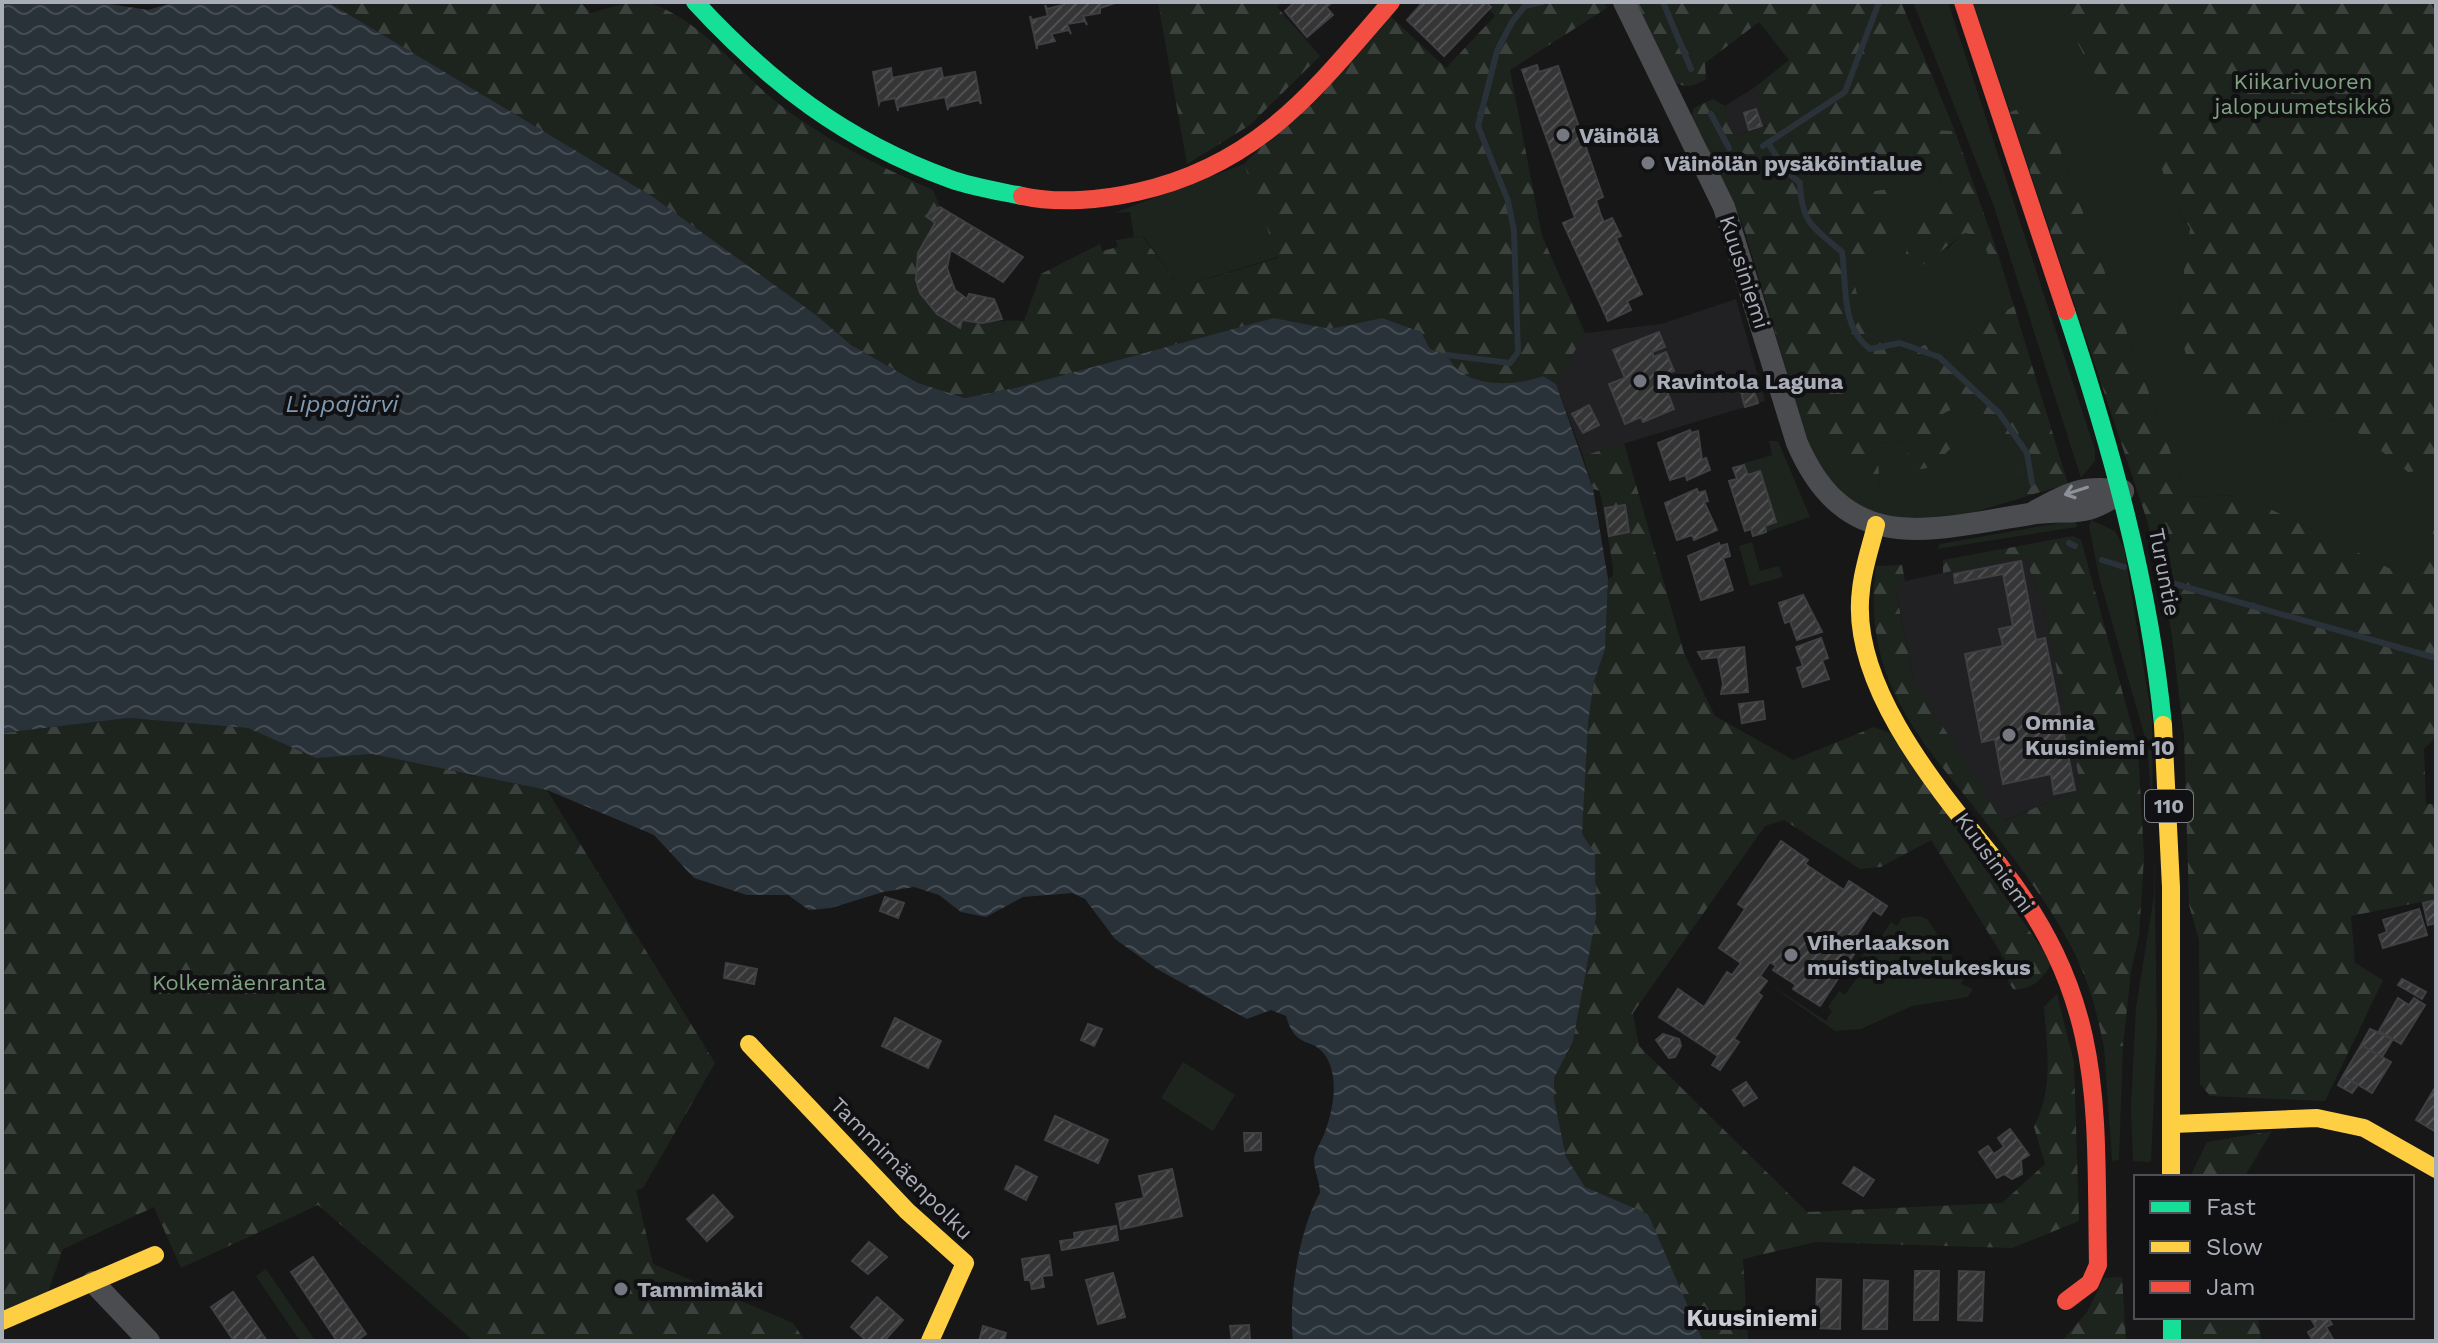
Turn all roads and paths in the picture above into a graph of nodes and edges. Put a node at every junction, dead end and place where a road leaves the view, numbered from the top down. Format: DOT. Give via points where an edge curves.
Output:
graph roads {
  1 [pos="695,2"];
  2 [pos="1391,2"];
  3 [pos="1624,2"];
  4 [pos="1963,2"];
  5 [pos="2123,491"];
  6 [pos="1876,525"];
  7 [pos="749,1044"];
  8 [pos="2173,1124"];
  9 [pos="2436,1169"];
  10 [pos="2171,1175"];
  11 [pos="155,1255"];
  12 [pos="93,1282"];
  13 [pos="2066,1301"];
  14 [pos="2172,1319"];
  15 [pos="2,1321"];
  16 [pos="149,1341"];
  17 [pos="930,1341"];
  18 [pos="2172,1341"];
  1 -- 2 [label="street" via="768,76 857,136 966,184 1026,199 1073,202 1127,198 1184,182 1251,146 1334,70"];
  3 -- 6 [label="street, Kuusiniemi" via="1724,207 1809,471 1845,507"];
  4 -- 5 [label="street, Turuntie / 110"];
  5 -- 6 [label="street, Kuusiniemi" via="2098,508 2069,514 2033,513 1928,532"];
  5 -- 8 [label="street, Turuntie / 110" via="2147,598 2163,716 2170,821"];
  6 -- 13 [label="street, Kuusiniemi" via="1863,556 1857,593 1872,681 1897,734 1990,851 2045,931 2079,1011 2089,1055 2098,1265 2090,1283"];
  7 -- 17 [label="street, Tammimäenpolku" via="907,1211 965,1263"];
  8 -- 9 [label="street" via="2317,1118 2364,1128"];
  8 -- 10 [label="street, Turuntie / 110"];
  11 -- 12 [label="street"];
  12 -- 15 [label="street"];
  12 -- 16 [label="street"];
  14 -- 18 [label="street"];
}
